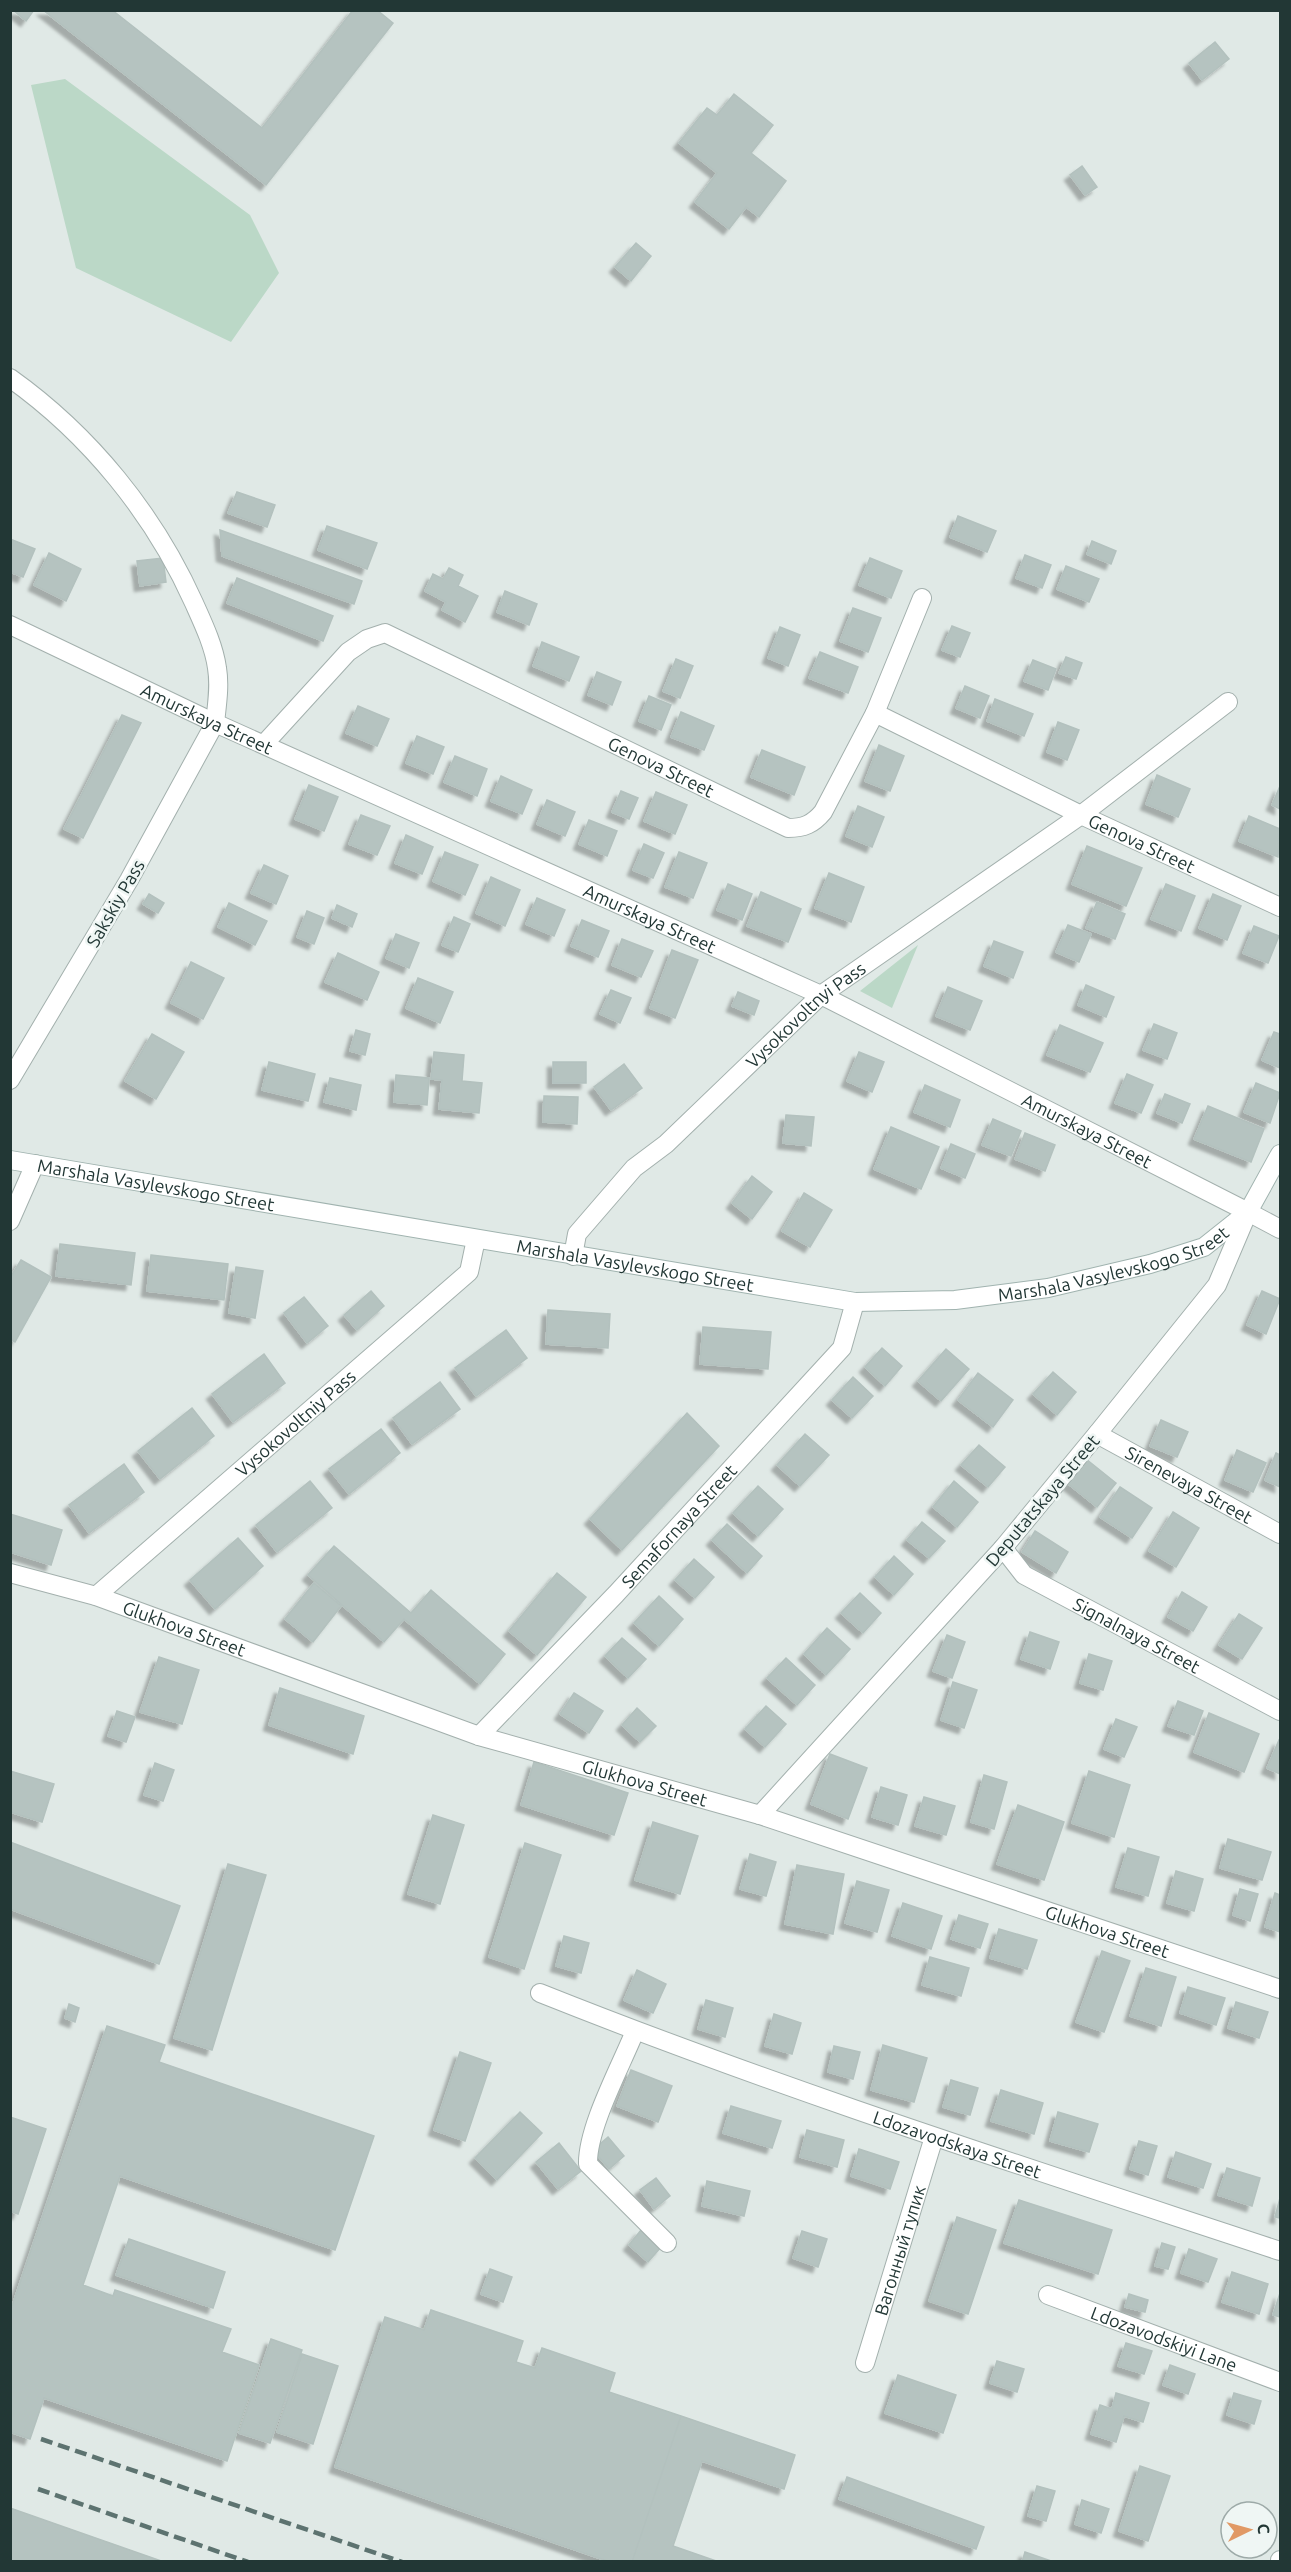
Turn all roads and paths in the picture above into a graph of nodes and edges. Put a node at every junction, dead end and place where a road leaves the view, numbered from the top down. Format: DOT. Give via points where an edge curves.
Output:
graph roads {
  1 [pos="10,378"];
  2 [pos="922,598"];
  3 [pos="10,625"];
  4 [pos="1228,702"];
  5 [pos="875,713"];
  6 [pos="214,723"];
  7 [pos="265,743"];
  8 [pos="1081,815"];
  9 [pos="1281,907"];
  10 [pos="820,995"];
  11 [pos="10,1080"];
  12 [pos="1281,1154"];
  13 [pos="10,1160"];
  14 [pos="35,1164"];
  15 [pos="1248,1212"];
  16 [pos="10,1221"];
  17 [pos="1281,1229"];
  18 [pos="476,1239"];
  19 [pos="573,1256"];
  20 [pos="855,1302"];
  21 [pos="1097,1434"];
  22 [pos="1281,1534"];
  23 [pos="1003,1548"];
  24 [pos="10,1573"];
  25 [pos="96,1596"];
  26 [pos="1281,1711"];
  27 [pos="479,1736"];
  28 [pos="760,1815"];
  29 [pos="1281,1989"];
  30 [pos="540,1993"];
  31 [pos="635,2031"];
  32 [pos="933,2137"];
  33 [pos="667,2243"];
  34 [pos="1281,2251"];
  35 [pos="1048,2295"];
  36 [pos="865,2362"];
  37 [pos="1281,2382"];
  1 -- 6 [label="street" via="65,422 153,524 185,583 214,657 218,696"];
  2 -- 5 [label="street, Genova Street"];
  3 -- 6 [label="street, Amurskaya Street"];
  4 -- 8 [label="street, Vysokovoltnyi Pass"];
  5 -- 7 [label="street, Genova Street" via="823,812 808,825 789,828 385,633 348,652"];
  5 -- 8 [label="street, Genova Street"];
  6 -- 7 [label="street, Amurskaya Street"];
  6 -- 11 [label="street, Sakskiy Pass" via="129,880"];
  7 -- 10 [label="street, Amurskaya Street"];
  8 -- 9 [label="street, Genova Street"];
  8 -- 10 [label="street, Vysokovoltnyi Pass"];
  10 -- 15 [label="street, Amurskaya Street"];
  10 -- 19 [label="street, Vysokovoltnyi Pass" via="666,1144 634,1168 577,1234"];
  12 -- 15 [label="street, Deputatskaya Street"];
  13 -- 14 [label="street, Marshala Vasylevskogo Street"];
  14 -- 16 [label="street"];
  14 -- 18 [label="street, Marshala Vasylevskogo Street"];
  15 -- 17 [label="street, Amurskaya Street"];
  15 -- 20 [label="street, Marshala Vasylevskogo Street" via="1204,1247 1062,1286 955,1300"];
  15 -- 21 [label="street, Deputatskaya Street" via="1217,1285"];
  18 -- 19 [label="street, Marshala Vasylevskogo Street"];
  18 -- 25 [label="street, Vysokovoltniy Pass" via="469,1272"];
  19 -- 20 [label="street, Marshala Vasylevskogo Street"];
  20 -- 27 [label="street, Semafornaya Street" via="842,1348 616,1594"];
  21 -- 22 [label="street, Sirenevaya Street"];
  21 -- 23 [label="street, Deputatskaya Street"];
  23 -- 26 [label="street, Signalnaya Street" via="1024,1575"];
  23 -- 28 [label="street, Deputatskaya Street"];
  24 -- 25 [label="street, Glukhova Street"];
  25 -- 27 [label="street, Glukhova Street"];
  27 -- 28 [label="street, Glukhova Street"];
  28 -- 29 [label="street, Glukhova Street"];
  30 -- 31 [label="street, Ldozavodskaya Street"];
  31 -- 32 [label="street, Ldozavodskaya Street"];
  31 -- 33 [label="street" via="594,2133 588,2164"];
  32 -- 34 [label="street, Ldozavodskaya Street"];
  32 -- 36 [label="street, Вагонный тупик"];
  35 -- 37 [label="street, Ldozavodskiyi Lane"];
}
